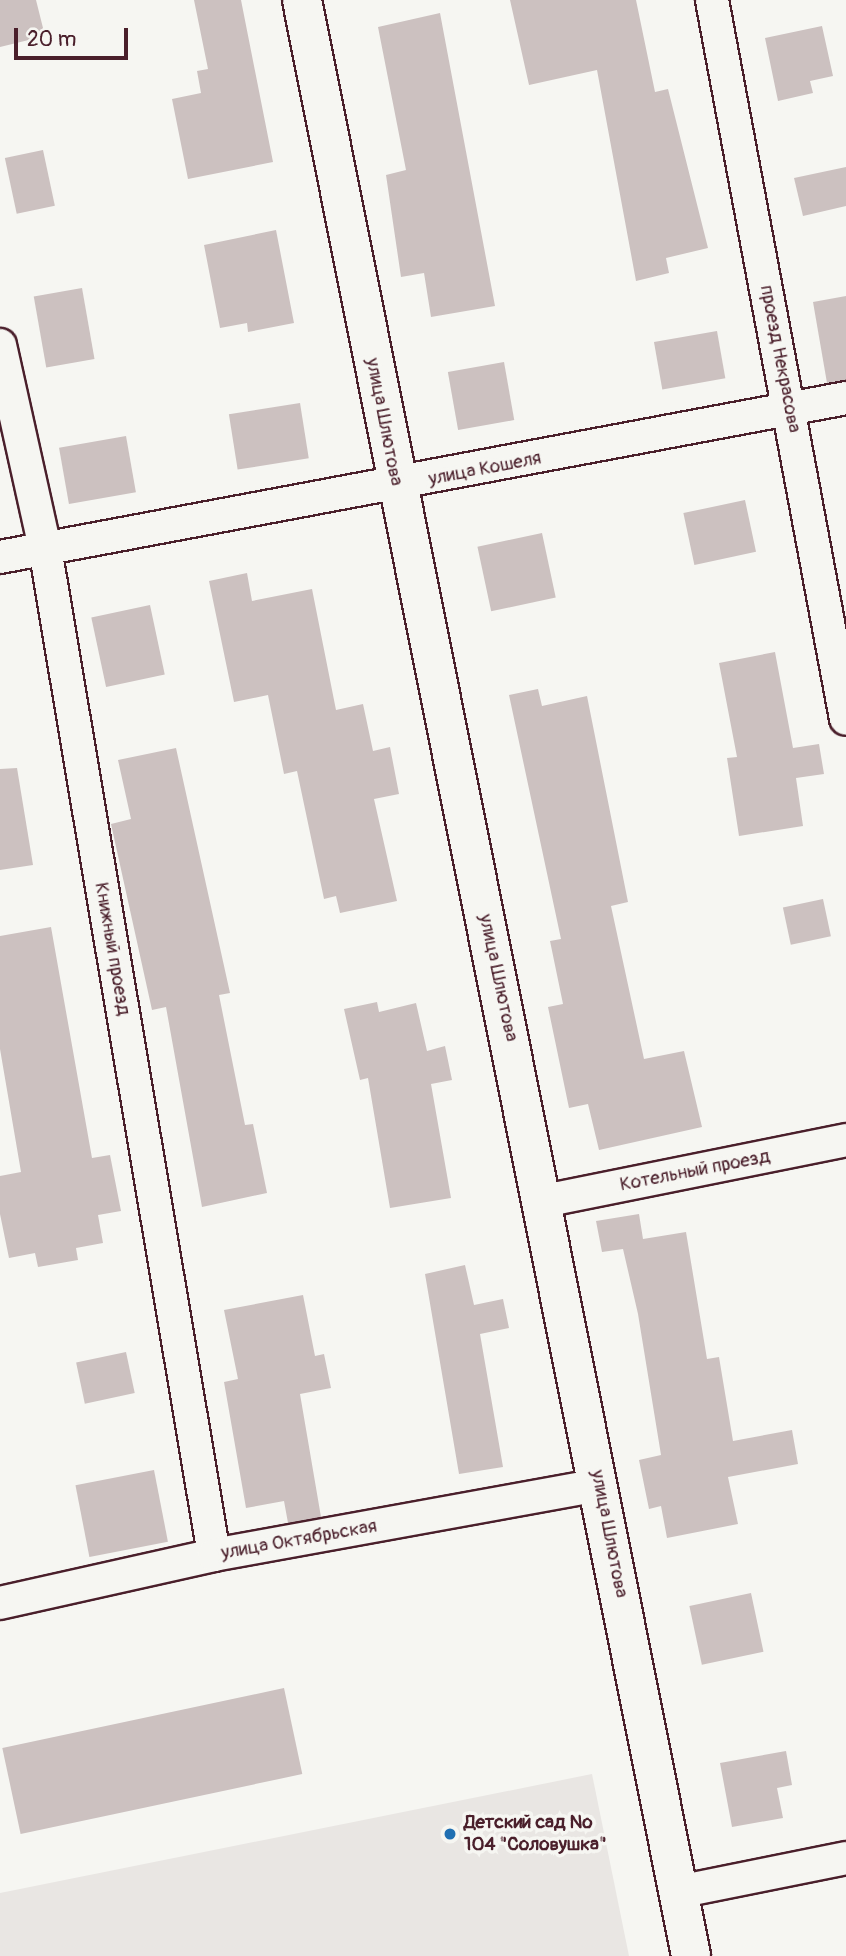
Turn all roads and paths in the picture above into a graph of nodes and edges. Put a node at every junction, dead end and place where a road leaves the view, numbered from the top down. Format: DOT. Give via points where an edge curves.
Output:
graph roads {
  1 [pos="302,0"];
  2 [pos="712,0"];
  3 [pos="0,345"];
  4 [pos="846,398"];
  5 [pos="789,409"];
  6 [pos="396,486"];
  7 [pos="44,548"];
  8 [pos="0,557"];
  9 [pos="846,719"];
  10 [pos="846,1140"];
  11 [pos="544,1201"];
  12 [pos="600,1485"];
  13 [pos="214,1555"];
  14 [pos="0,1603"];
  15 [pos="846,1858"];
  16 [pos="678,1892"];
  17 [pos="691,1956"];
  1 -- 6 [label="main road, улица Шлютова"];
  2 -- 5 [label="street, проезд Некрасова"];
  3 -- 7 [label="street, Книжный проезд"];
  4 -- 5 [label="street, улица Кошеля"];
  5 -- 6 [label="street, улица Кошеля"];
  5 -- 9 [label="street, проезд Некрасова"];
  6 -- 7 [label="street, улица Кошеля"];
  6 -- 11 [label="main road, улица Шлютова"];
  7 -- 8 [label="street, улица Кошеля"];
  7 -- 13 [label="street, Книжный проезд"];
  10 -- 11 [label="street, Котельный проезд"];
  11 -- 12 [label="main road, улица Шлютова"];
  12 -- 13 [label="street, улица Октябрьская"];
  12 -- 16 [label="main road, улица Шлютова"];
  13 -- 14 [label="street, улица Октябрьская"];
  15 -- 16 [label="street"];
  16 -- 17 [label="main road, улица Шлютова"];
}
